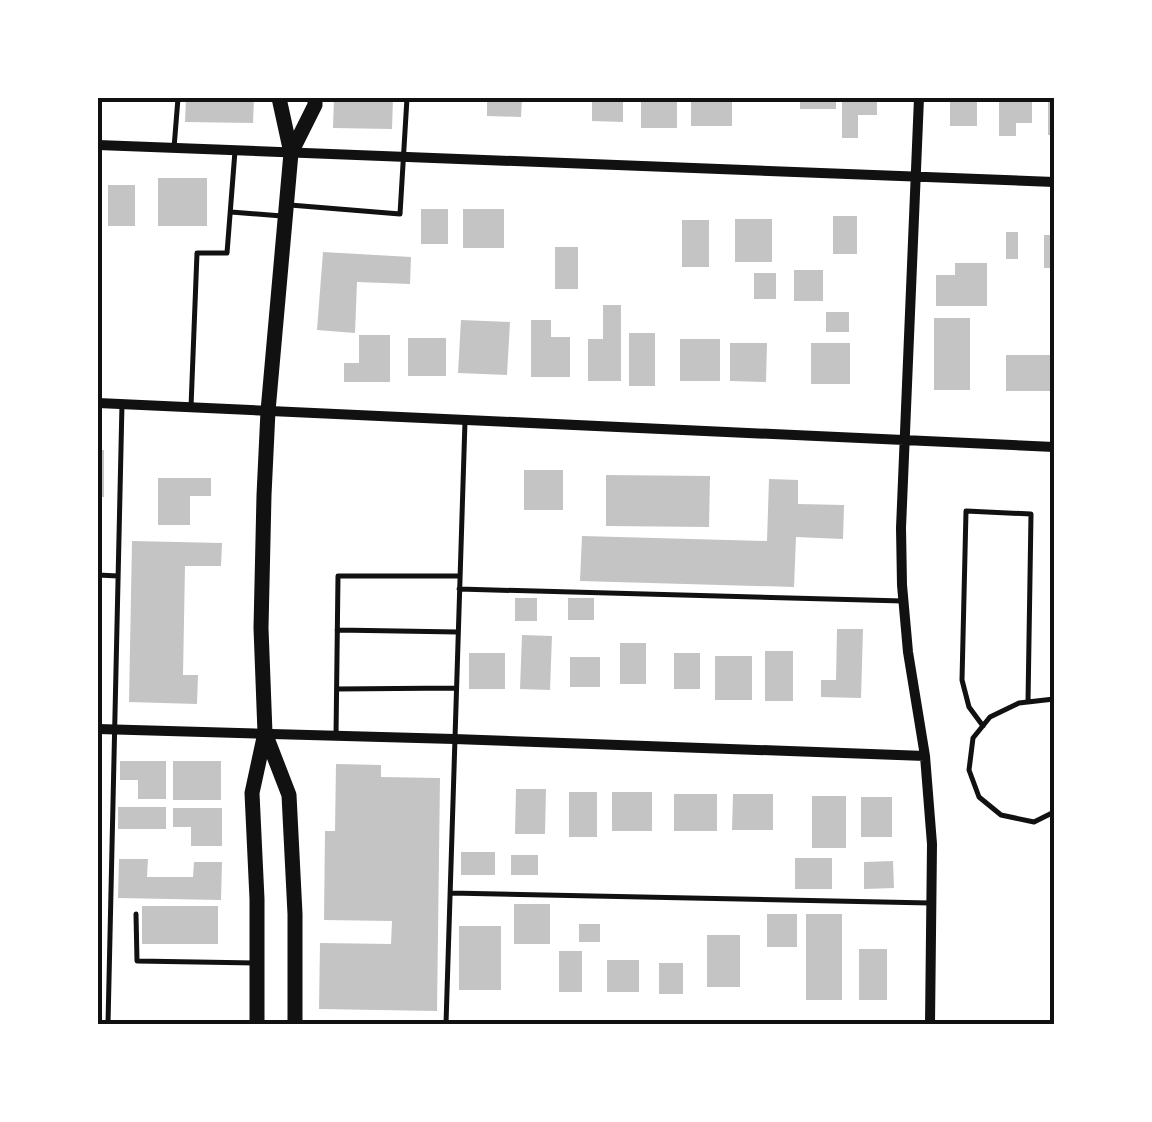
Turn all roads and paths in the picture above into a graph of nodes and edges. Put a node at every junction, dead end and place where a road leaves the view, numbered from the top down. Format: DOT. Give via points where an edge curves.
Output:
graph roads {
  1 [pos="178,98"];
  2 [pos="279,98"];
  3 [pos="316,98"];
  4 [pos="407,98"];
  5 [pos="919,98"];
  6 [pos="98,145"];
  7 [pos="174,148"];
  8 [pos="236,150"];
  9 [pos="291,153"];
  10 [pos="405,157"];
  11 [pos="916,176"];
  12 [pos="1054,182"];
  13 [pos="286,210"];
  14 [pos="230,212"];
  15 [pos="98,403"];
  16 [pos="122,404"];
  17 [pos="191,408"];
  18 [pos="268,411"];
  19 [pos="464,421"];
  20 [pos="904,440"];
  21 [pos="1054,447"];
  22 [pos="98,575"];
  23 [pos="118,576"];
  24 [pos="460,576"];
  25 [pos="459,589"];
  26 [pos="903,600"];
  27 [pos="337,630"];
  28 [pos="458,632"];
  29 [pos="456,688"];
  30 [pos="337,689"];
  31 [pos="1054,699"];
  32 [pos="1028,702"];
  33 [pos="983,726"];
  34 [pos="98,729"];
  35 [pos="114,730"];
  36 [pos="265,733"];
  37 [pos="336,736"];
  38 [pos="454,739"];
  39 [pos="925,756"];
  40 [pos="1054,812"];
  41 [pos="98,881"];
  42 [pos="111,881"];
  43 [pos="450,893"];
  44 [pos="930,903"];
  45 [pos="136,914"];
  46 [pos="258,963"];
  47 [pos="108,1024"];
  48 [pos="257,1024"];
  49 [pos="295,1024"];
  50 [pos="446,1024"];
  51 [pos="930,1024"];
  1 -- 7 [label="lane"];
  2 -- 9 [label="main road"];
  3 -- 9 [label="main road"];
  4 -- 10 [label="lane"];
  5 -- 11 [label="street"];
  6 -- 7 [label="street"];
  7 -- 8 [label="street"];
  8 -- 9 [label="street"];
  8 -- 14 [label="lane"];
  9 -- 10 [label="street"];
  9 -- 13 [label="main road"];
  10 -- 11 [label="street"];
  10 -- 13 [label="lane" via="400,214"];
  11 -- 12 [label="street"];
  11 -- 20 [label="street"];
  13 -- 14 [label="lane"];
  13 -- 18 [label="main road"];
  14 -- 17 [label="lane" via="227,253 197,253"];
  15 -- 16 [label="street"];
  16 -- 17 [label="street"];
  16 -- 23 [label="lane"];
  17 -- 18 [label="street"];
  18 -- 19 [label="street"];
  18 -- 36 [label="main road"];
  19 -- 20 [label="street"];
  19 -- 24 [label="lane"];
  20 -- 21 [label="street"];
  20 -- 26 [label="street"];
  22 -- 23 [label="lane"];
  23 -- 35 [label="lane"];
  24 -- 25 [label="lane"];
  24 -- 27 [label="lane" via="338,576"];
  25 -- 26 [label="lane"];
  25 -- 28 [label="lane"];
  26 -- 39 [label="street"];
  27 -- 28 [label="lane"];
  27 -- 30 [label="lane"];
  28 -- 29 [label="lane"];
  29 -- 30 [label="lane"];
  29 -- 38 [label="lane"];
  30 -- 37 [label="lane"];
  31 -- 32 [label="lane"];
  32 -- 33 [label="lane"];
  32 -- 33 [label="lane" via="1031,514 966,510 962,680"];
  33 -- 40 [label="lane" via="973,738 969,770 978,797 1001,815 1034,822"];
  34 -- 35 [label="street"];
  35 -- 36 [label="street"];
  35 -- 42 [label="lane"];
  36 -- 37 [label="street"];
  36 -- 46 [label="main road" via="252,793"];
  36 -- 49 [label="main road" via="288,795"];
  37 -- 38 [label="street"];
  38 -- 39 [label="street"];
  38 -- 43 [label="lane"];
  39 -- 44 [label="street"];
  41 -- 42 [label="lane"];
  42 -- 47 [label="lane"];
  43 -- 44 [label="lane"];
  43 -- 50 [label="lane"];
  44 -- 51 [label="street"];
  45 -- 46 [label="lane" via="136,961"];
  46 -- 48 [label="main road"];
}
